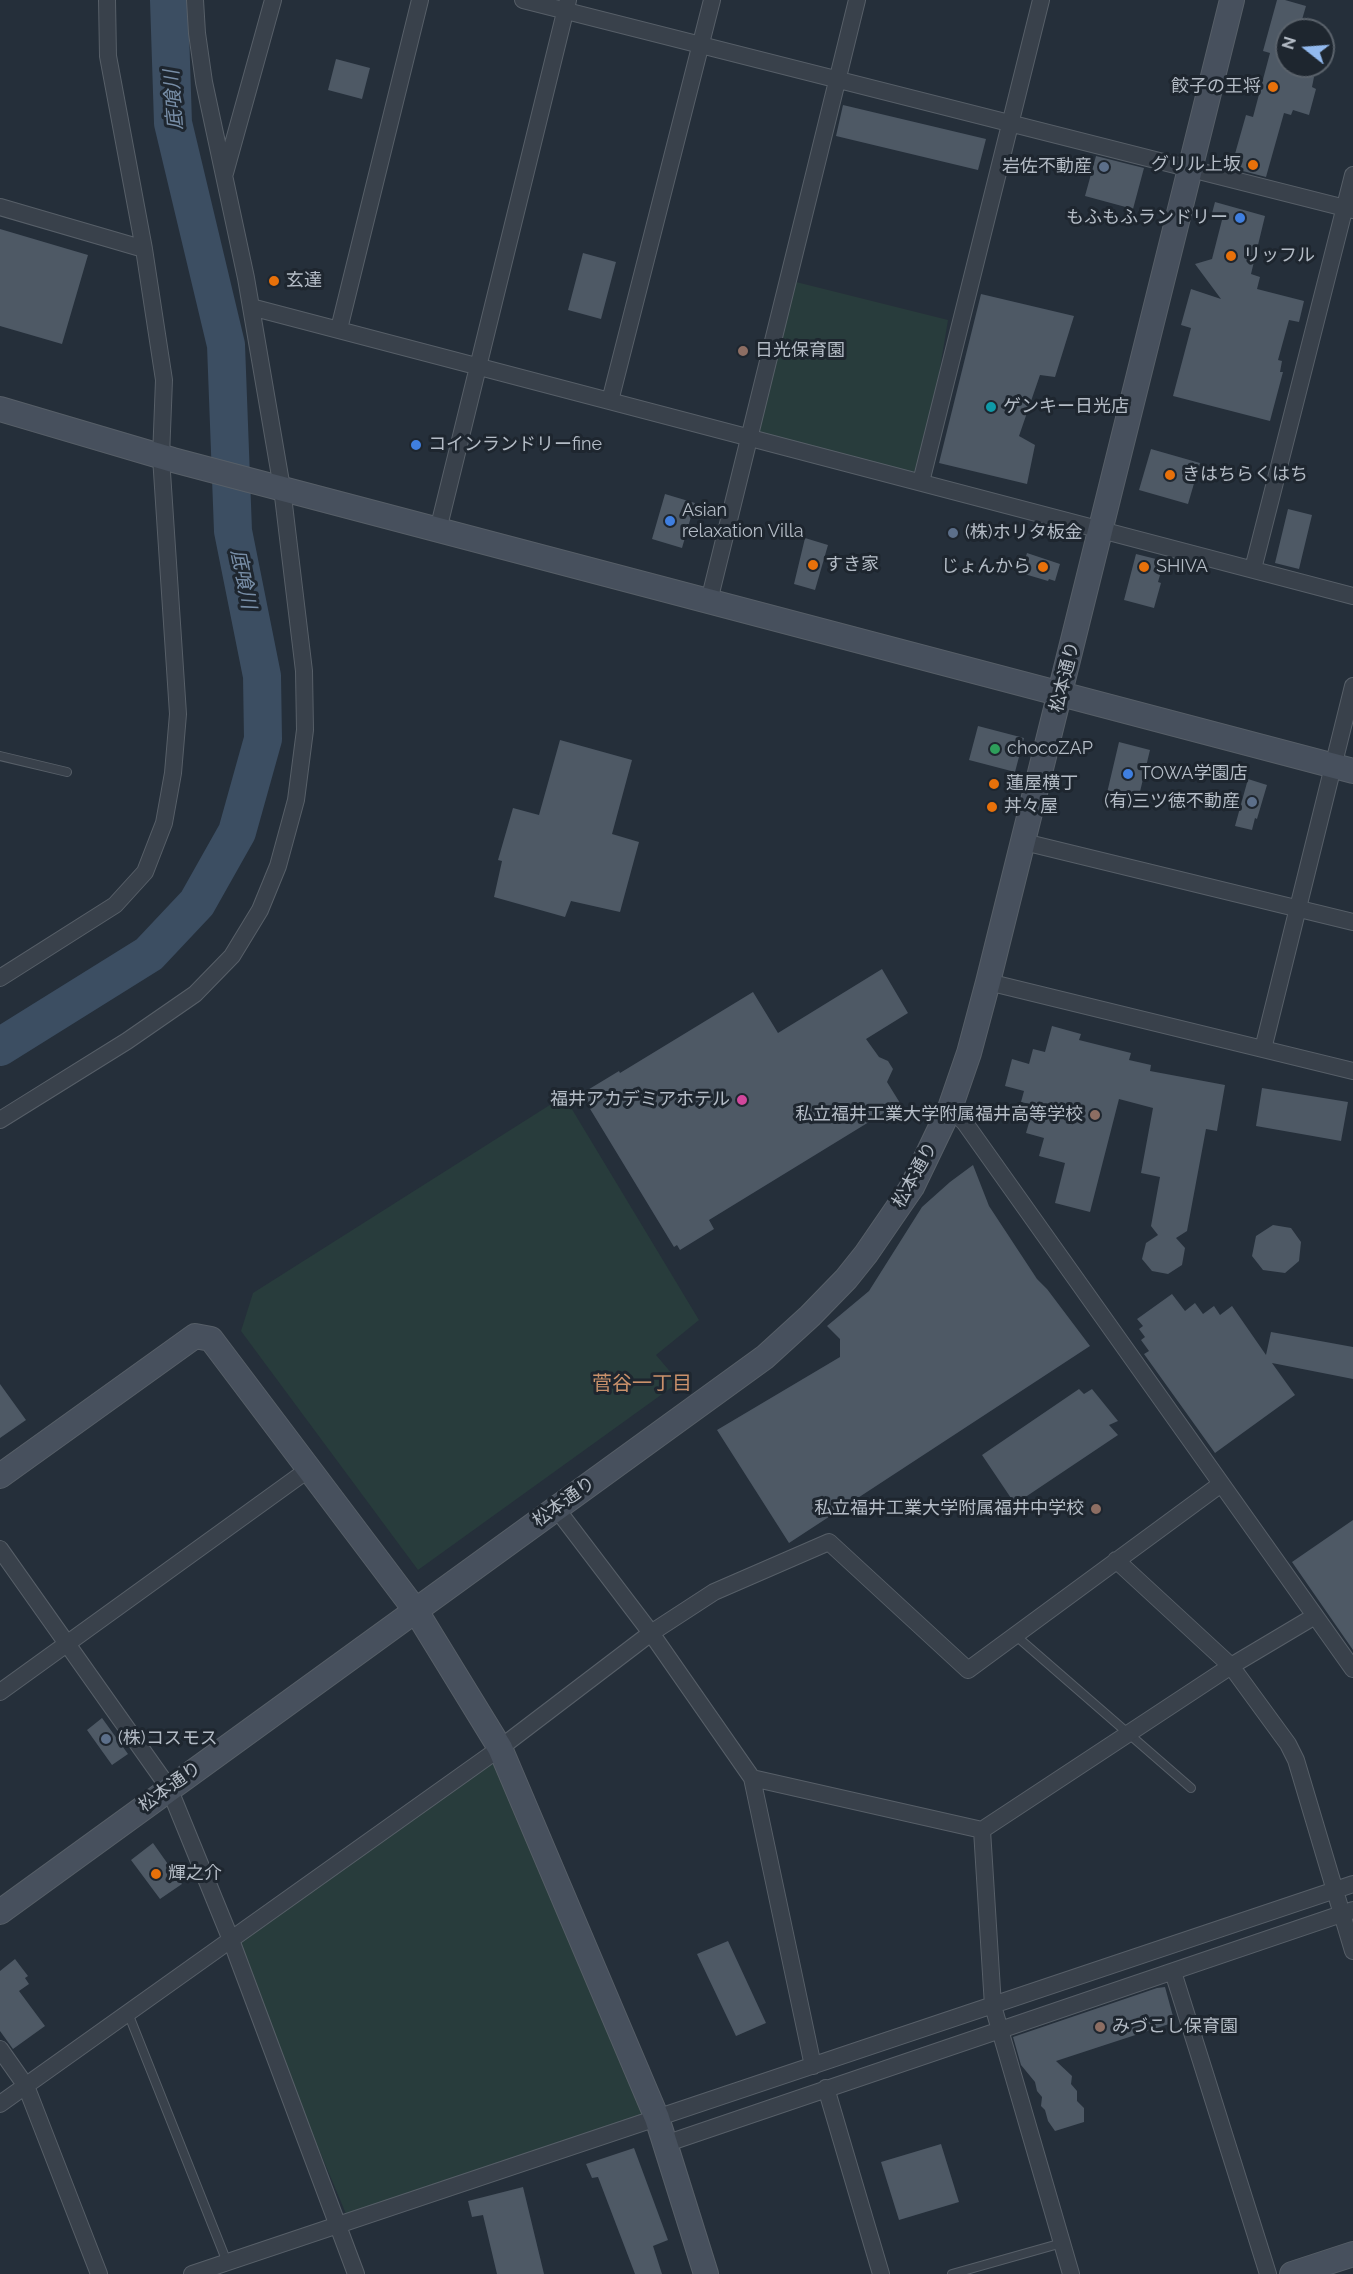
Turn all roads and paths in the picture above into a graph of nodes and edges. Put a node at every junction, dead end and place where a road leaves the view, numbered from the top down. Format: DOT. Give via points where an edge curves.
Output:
graph roads {
  1 [pos="107,0"];
  2 [pos="195,0"];
  3 [pos="273,0"];
  4 [pos="420,0"];
  5 [pos="523,0"];
  6 [pos="712,0"];
  7 [pos="857,0"];
  8 [pos="1041,0"];
  9 [pos="1232,0"];
  10 [pos="567,5"];
  11 [pos="700,45"];
  12 [pos="837,80"];
  13 [pos="1011,123"];
  14 [pos="1191,169"];
  15 [pos="1353,175"];
  16 [pos="224,176"];
  17 [pos="0,207"];
  18 [pos="1349,209"];
  19 [pos="144,249"];
  20 [pos="250,307"];
  21 [pos="339,329"];
  22 [pos="478,366"];
  23 [pos="610,401"];
  24 [pos="0,409"];
  25 [pos="750,437"];
  26 [pos="167,458"];
  27 [pos="921,482"];
  28 [pos="272,486"];
  29 [pos="1102,529"];
  30 [pos="438,530"];
  31 [pos="1253,569"];
  32 [pos="1353,596"];
  33 [pos="709,601"];
  34 [pos="1353,686"];
  35 [pos="1062,693"];
  36 [pos="0,756"];
  37 [pos="1343,769"];
  38 [pos="67,772"];
  39 [pos="1024,842"];
  40 [pos="1298,908"];
  41 [pos="1353,922"];
  42 [pos="0,978"];
  43 [pos="988,982"];
  44 [pos="1263,1049"];
  45 [pos="1353,1071"];
  46 [pos="950,1108"];
  47 [pos="0,1120"];
  48 [pos="309,1469"];
  49 [pos="0,1476"];
  50 [pos="1221,1484"];
  51 [pos="556,1508"];
  52 [pos="0,1549"];
  53 [pos="1116,1560"];
  54 [pos="416,1611"];
  55 [pos="1316,1616"];
  56 [pos="651,1633"];
  57 [pos="1015,1635"];
  58 [pos="68,1643"];
  59 [pos="1231,1666"];
  60 [pos="1353,1669"];
  61 [pos="0,1692"];
  62 [pos="1129,1733"];
  63 [pos="500,1748"];
  64 [pos="752,1778"];
  65 [pos="169,1788"];
  66 [pos="1191,1788"];
  67 [pos="982,1830"];
  68 [pos="1353,1884"];
  69 [pos="1334,1890"];
  70 [pos="0,1912"];
  71 [pos="1347,1912"];
  72 [pos="231,1940"];
  73 [pos="1353,1951"];
  74 [pos="1173,1972"];
  75 [pos="993,2006"];
  76 [pos="128,2013"];
  77 [pos="999,2029"];
  78 [pos="0,2049"];
  79 [pos="813,2066"];
  80 [pos="26,2086"];
  81 [pos="826,2088"];
  82 [pos="0,2104"];
  83 [pos="657,2118"];
  84 [pos="665,2144"];
  85 [pos="338,2225"];
  86 [pos="1062,2243"];
  87 [pos="1353,2253"];
  88 [pos="227,2262"];
  89 [pos="99,2274"];
  90 [pos="192,2274"];
  91 [pos="356,2274"];
  92 [pos="706,2274"];
  93 [pos="881,2274"];
  94 [pos="952,2274"];
  95 [pos="1071,2274"];
  96 [pos="1268,2274"];
  97 [pos="1292,2274"];
  1 -- 19 [label="street" via="108,56"];
  2 -- 16 [label="street" via="204,82"];
  3 -- 16 [label="street"];
  4 -- 21 [label="street"];
  5 -- 10 [label="street"];
  6 -- 11 [label="street"];
  7 -- 12 [label="street"];
  8 -- 13 [label="street"];
  9 -- 14 [label="street, 松本通り"];
  10 -- 11 [label="street"];
  10 -- 22 [label="street"];
  11 -- 12 [label="street"];
  11 -- 23 [label="street"];
  12 -- 13 [label="street"];
  12 -- 25 [label="street"];
  13 -- 14 [label="street"];
  13 -- 27 [label="street"];
  14 -- 18 [label="street"];
  14 -- 29 [label="street, 松本通り"];
  15 -- 18 [label="street"];
  16 -- 20 [label="street"];
  17 -- 19 [label="street"];
  18 -- 31 [label="street"];
  19 -- 26 [label="street" via="164,380"];
  20 -- 21 [label="street"];
  20 -- 28 [label="street"];
  21 -- 22 [label="street"];
  22 -- 23 [label="street"];
  22 -- 30 [label="street"];
  23 -- 25 [label="street"];
  24 -- 26 [label="street"];
  25 -- 27 [label="street"];
  25 -- 33 [label="street"];
  26 -- 28 [label="street"];
  26 -- 42 [label="street" via="178,714 164,823 145,872 115,905"];
  27 -- 29 [label="street"];
  28 -- 30 [label="street"];
  28 -- 47 [label="street" via="304,671 305,730 296,800 278,867 260,910 232,956 195,994"];
  29 -- 31 [label="street"];
  29 -- 35 [label="street, 松本通り"];
  30 -- 33 [label="street"];
  31 -- 32 [label="street"];
  33 -- 35 [label="street"];
  34 -- 37 [label="street"];
  35 -- 37 [label="street"];
  35 -- 39 [label="street, 松本通り"];
  36 -- 38 [label="lane"];
  37 -- 40 [label="street"];
  39 -- 40 [label="street"];
  39 -- 43 [label="street, 松本通り"];
  40 -- 41 [label="street"];
  40 -- 44 [label="street"];
  43 -- 44 [label="street"];
  43 -- 46 [label="street, 松本通り"];
  44 -- 45 [label="street"];
  46 -- 50 [label="street" via="965,1123"];
  46 -- 51 [label="street, 松本通り" via="912,1187 866,1254 825,1300 765,1356"];
  48 -- 49 [label="street" via="211,1340 195,1336"];
  48 -- 54 [label="street"];
  48 -- 58 [label="street"];
  50 -- 53 [label="street"];
  50 -- 55 [label="street"];
  51 -- 54 [label="street, 松本通り"];
  51 -- 56 [label="street"];
  52 -- 58 [label="street"];
  53 -- 57 [label="street"];
  53 -- 59 [label="street"];
  54 -- 63 [label="street"];
  54 -- 65 [label="street, 松本通り"];
  55 -- 59 [label="street"];
  55 -- 60 [label="street"];
  56 -- 57 [label="street" via="714,1592 829,1542 968,1670"];
  56 -- 63 [label="street"];
  56 -- 64 [label="street"];
  57 -- 62 [label="lane"];
  58 -- 61 [label="street"];
  58 -- 65 [label="street"];
  59 -- 62 [label="street"];
  59 -- 69 [label="street" via="1296,1760"];
  62 -- 66 [label="lane"];
  62 -- 67 [label="street"];
  63 -- 72 [label="street"];
  63 -- 83 [label="street"];
  64 -- 67 [label="street"];
  64 -- 79 [label="street"];
  65 -- 70 [label="street, 松本通り"];
  65 -- 72 [label="street"];
  67 -- 75 [label="street"];
  68 -- 69 [label="street"];
  69 -- 71 [label="street"];
  69 -- 75 [label="street"];
  71 -- 73 [label="street"];
  71 -- 74 [label="street"];
  72 -- 76 [label="street"];
  72 -- 85 [label="street"];
  74 -- 77 [label="street"];
  74 -- 96 [label="street"];
  75 -- 77 [label="street"];
  75 -- 79 [label="street"];
  76 -- 80 [label="street"];
  76 -- 88 [label="lane"];
  77 -- 81 [label="street"];
  77 -- 86 [label="street"];
  78 -- 80 [label="street"];
  79 -- 83 [label="street"];
  80 -- 82 [label="street"];
  80 -- 89 [label="street"];
  81 -- 84 [label="street"];
  81 -- 93 [label="street"];
  83 -- 84 [label="street"];
  83 -- 85 [label="street"];
  84 -- 92 [label="street"];
  85 -- 88 [label="street"];
  85 -- 91 [label="street"];
  86 -- 94 [label="lane"];
  86 -- 95 [label="street"];
  87 -- 97 [label="street"];
  88 -- 90 [label="street"];
}
